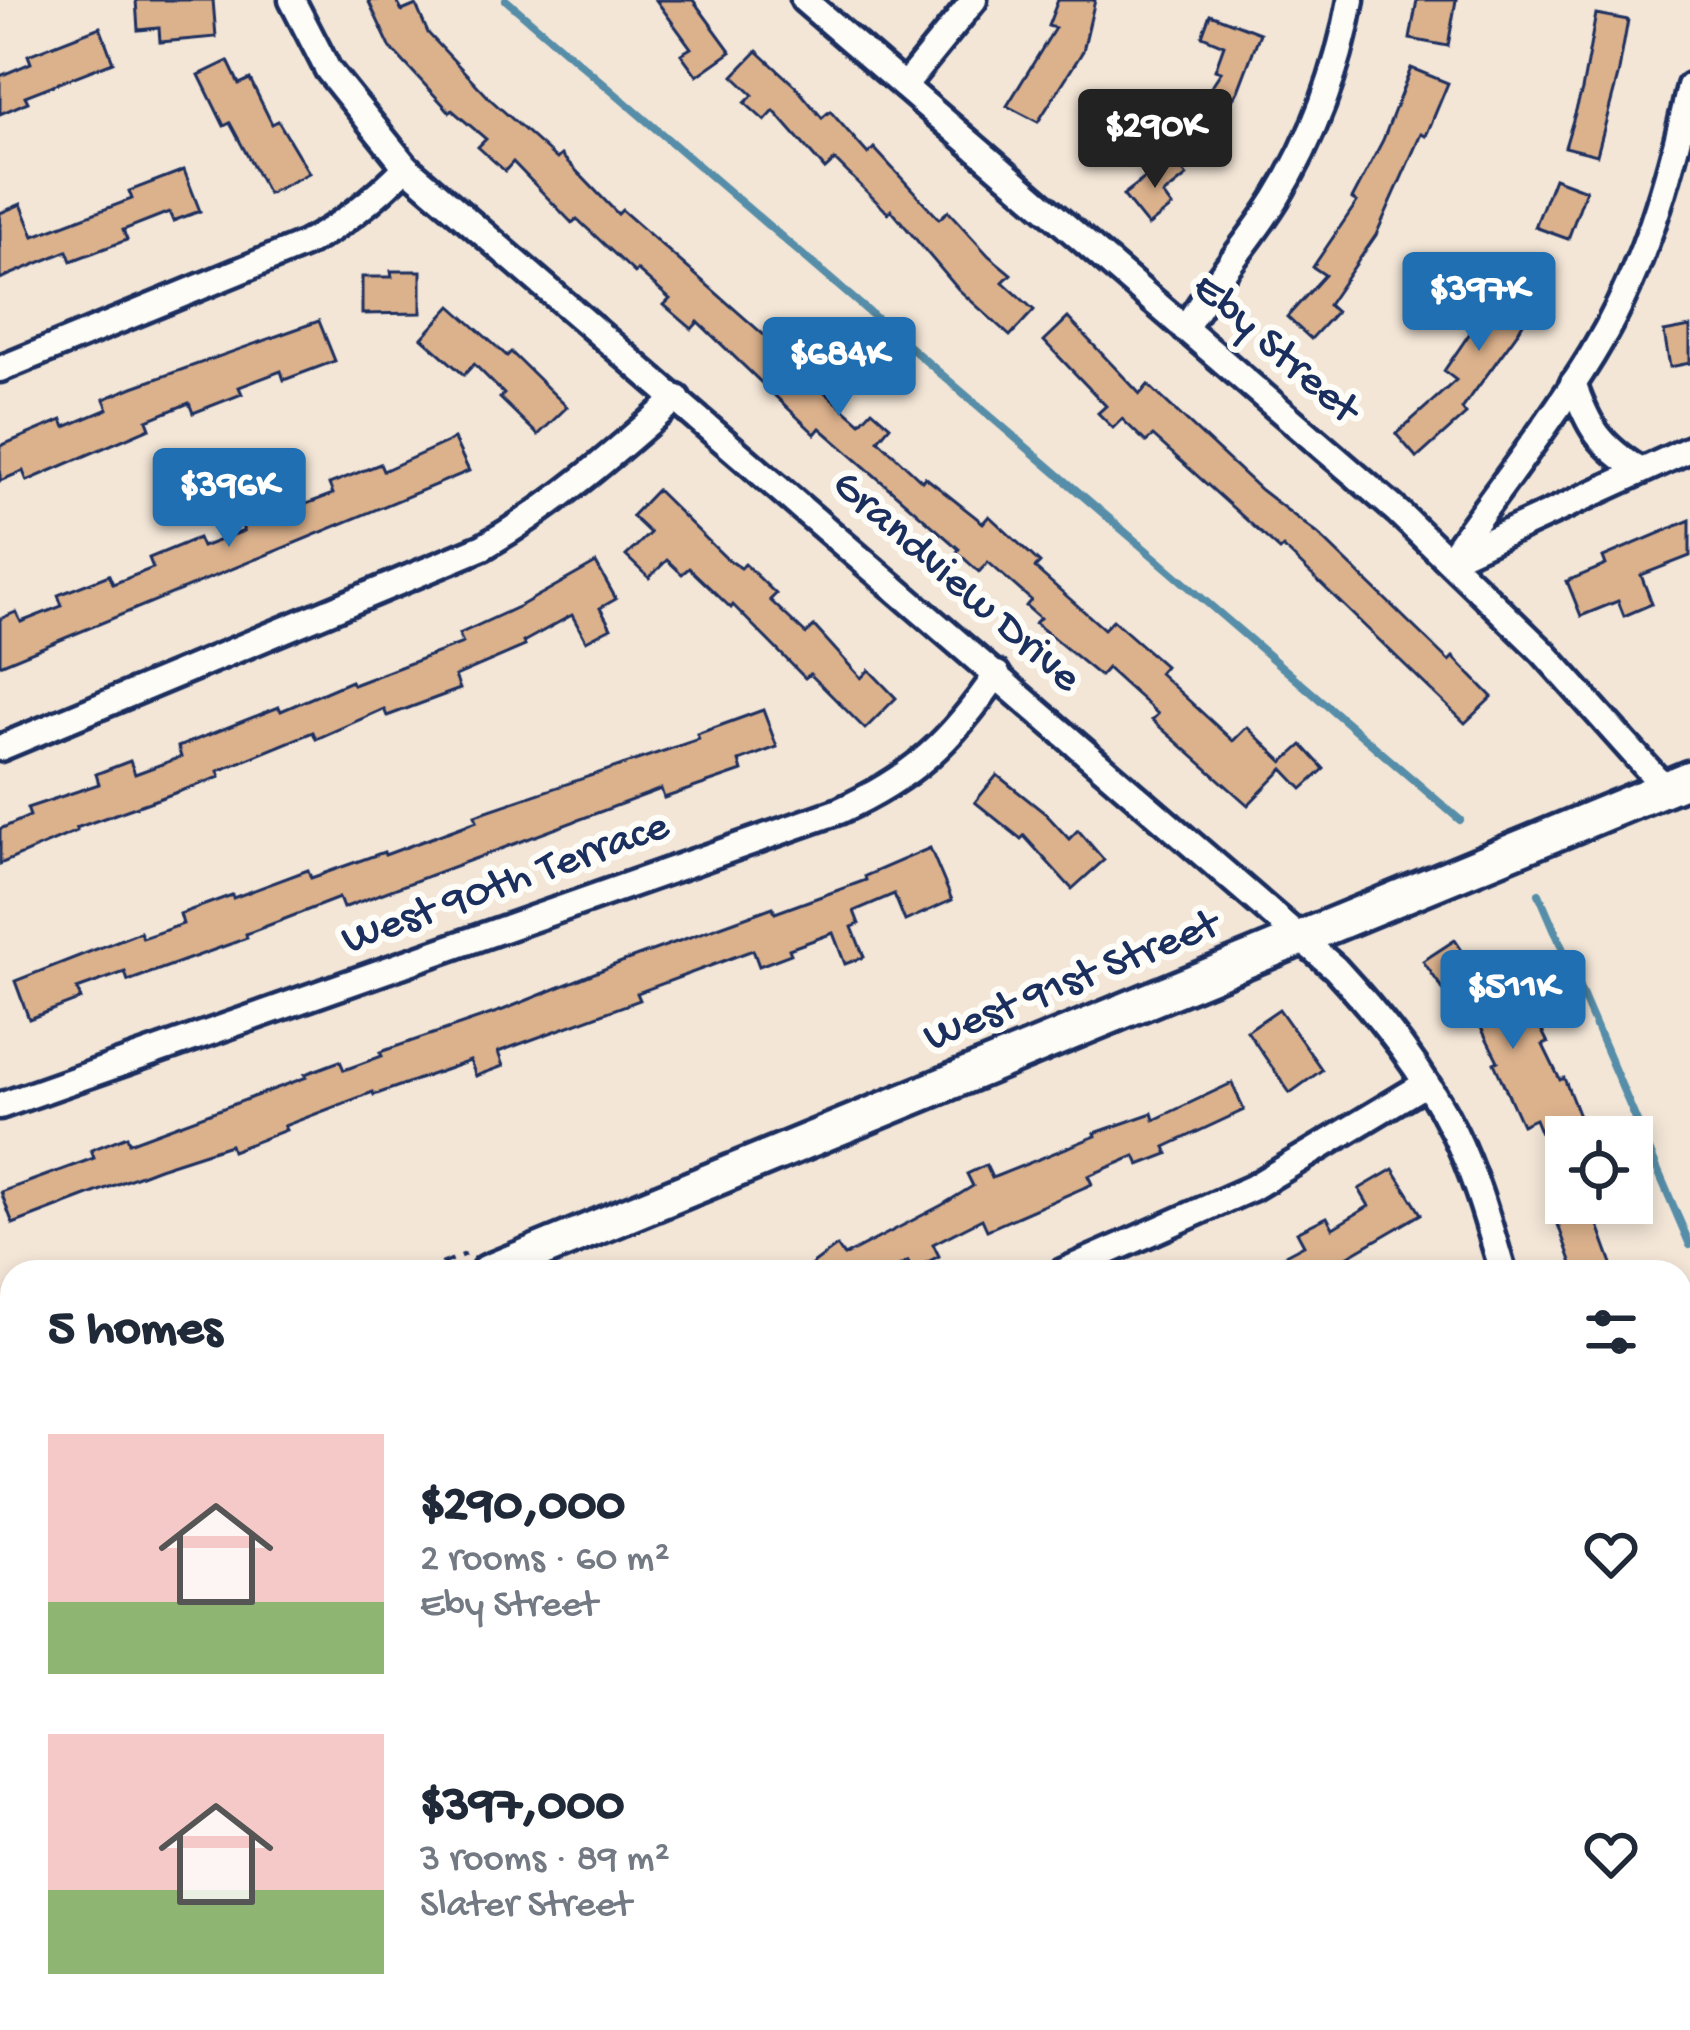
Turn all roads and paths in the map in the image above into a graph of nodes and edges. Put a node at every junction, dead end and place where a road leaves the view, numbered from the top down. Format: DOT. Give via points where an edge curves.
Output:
graph roads {
  1 [pos="292,0"];
  2 [pos="804,0"];
  3 [pos="974,0"];
  4 [pos="1351,0"];
  5 [pos="904,86"];
  6 [pos="1690,86"];
  7 [pos="406,167"];
  8 [pos="1185,328"];
  9 [pos="0,369"];
  10 [pos="1573,382"];
  11 [pos="677,398"];
  12 [pos="1690,449"];
  13 [pos="1641,471"];
  14 [pos="1449,560"];
  15 [pos="997,674"];
  16 [pos="0,748"];
  17 [pos="1677,783"];
  18 [pos="1301,938"];
  19 [pos="1426,1084"];
  20 [pos="0,1106"];
  21 [pos="517,1260"];
  22 [pos="1089,1260"];
  23 [pos="1499,1260"];
  1 -- 7 [label="street, Grandview Drive" via="328,70"];
  2 -- 5 [label="street, Eby Street"];
  3 -- 5 [label="street"];
  4 -- 8 [label="street" via="1307,144"];
  5 -- 8 [label="street, Eby Street"];
  6 -- 10 [label="street" via="1648,235"];
  7 -- 9 [label="street" via="305,244"];
  7 -- 11 [label="street, Grandview Drive"];
  8 -- 14 [label="street, Eby Street"];
  10 -- 13 [label="street" via="1588,426"];
  10 -- 14 [label="street"];
  11 -- 15 [label="street, Grandview Drive"];
  11 -- 16 [label="street" via="582,482 483,547"];
  12 -- 13 [label="street"];
  13 -- 14 [label="street"];
  14 -- 17 [label="street, Eby Street"];
  15 -- 18 [label="street, Grandview Drive"];
  15 -- 20 [label="street, West 90th Terrace" via="924,763 839,812"];
  17 -- 18 [label="street, West 91st Street"];
  18 -- 19 [label="street, Grandview Drive" via="1385,1023"];
  18 -- 21 [label="street, West 91st Street"];
  19 -- 22 [label="street" via="1252,1187"];
  19 -- 23 [label="street, Grandview Drive" via="1454,1132"];
}
